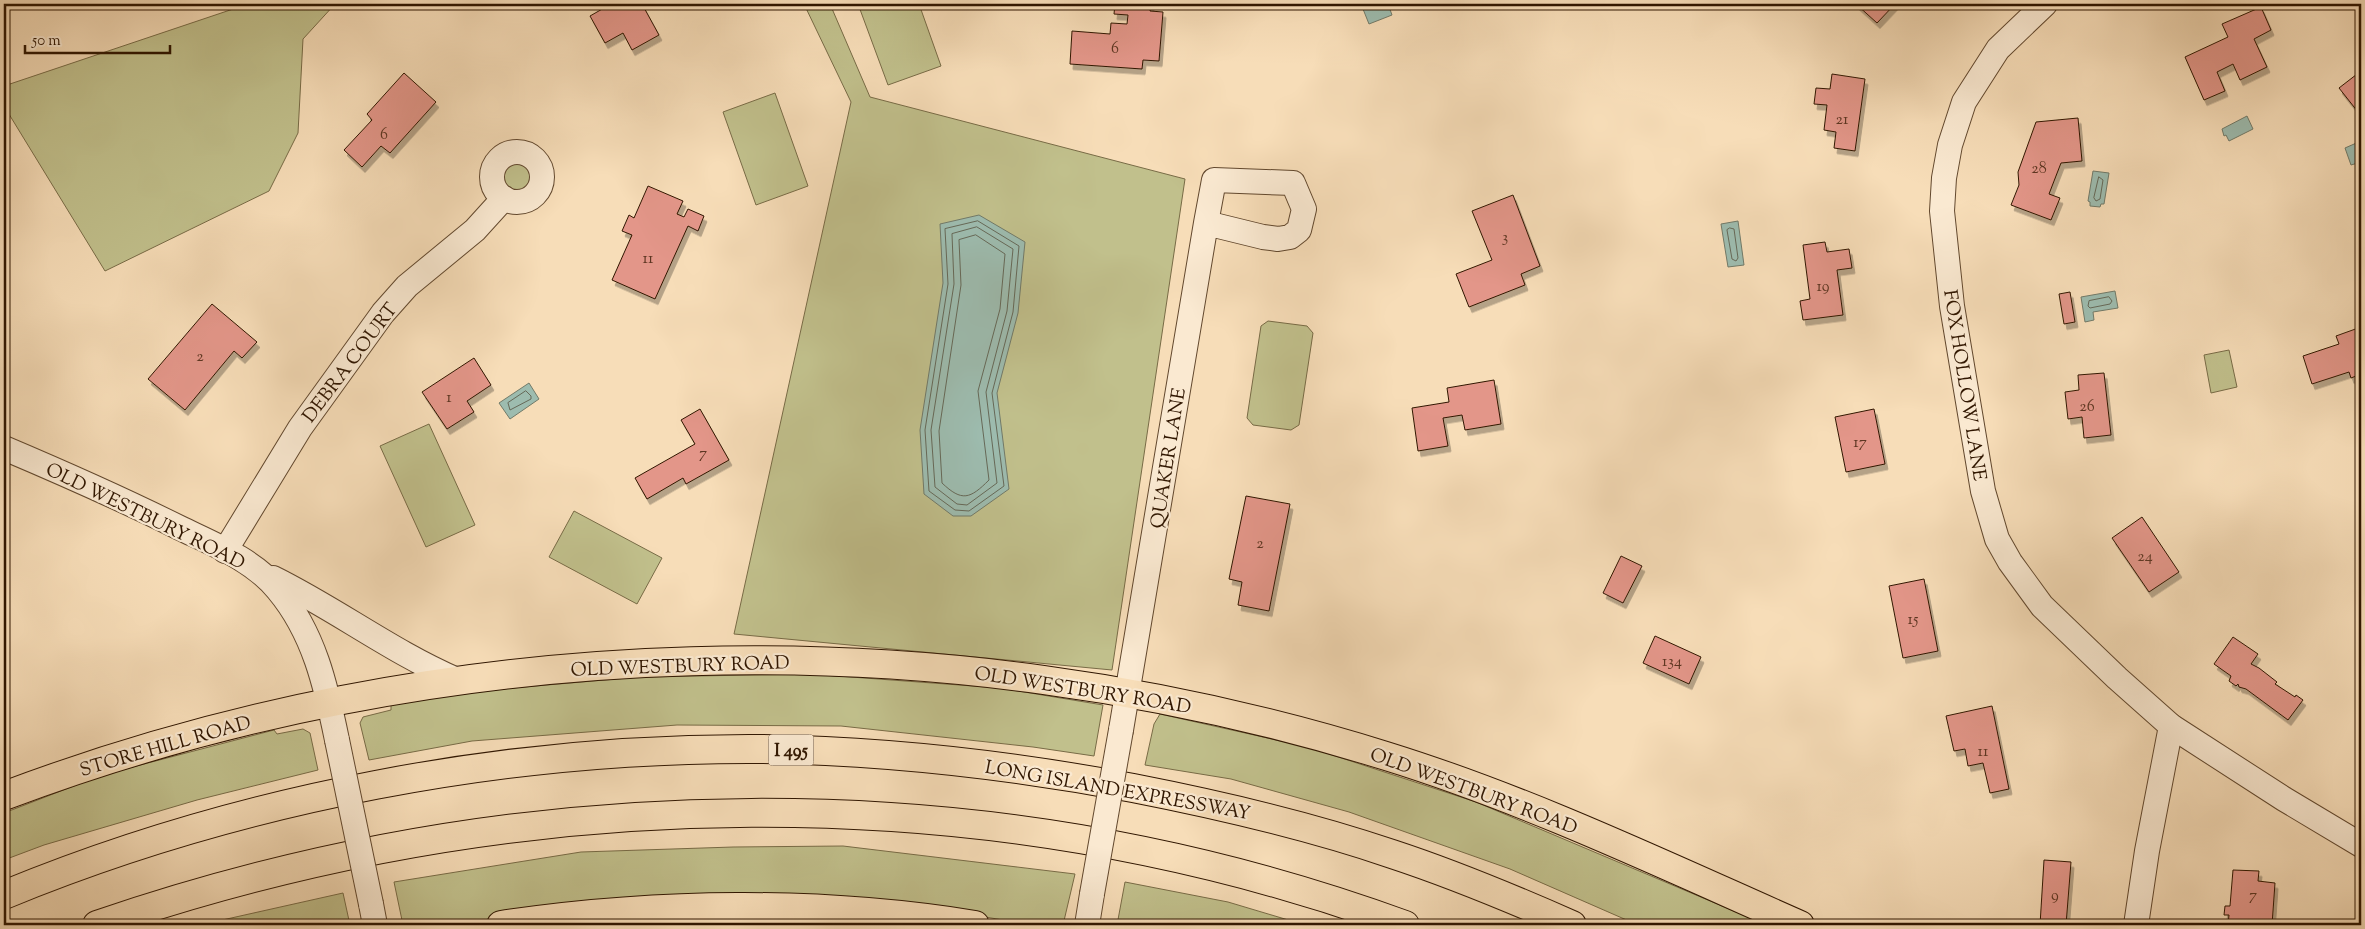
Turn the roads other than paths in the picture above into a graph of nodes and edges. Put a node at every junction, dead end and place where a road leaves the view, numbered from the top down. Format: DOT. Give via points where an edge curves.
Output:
graph roads {
  1 [pos="2045,4"];
  2 [pos="504,198"];
  3 [pos="1206,223"];
  4 [pos="4,448"];
  5 [pos="226,551"];
  6 [pos="262,573"];
  7 [pos="457,680"];
  8 [pos="1127,693"];
  9 [pos="329,702"];
  10 [pos="2171,726"];
  11 [pos="4,796"];
  12 [pos="2361,844"];
  13 [pos="4,894"];
  14 [pos="373,915"];
  15 [pos="721,917"];
  16 [pos="961,924"];
  17 [pos="97,925"];
  18 [pos="500,925"];
  19 [pos="1087,925"];
  20 [pos="1405,925"];
  21 [pos="1572,925"];
  22 [pos="1800,925"];
  23 [pos="2136,925"];
  1 -- 10 [label="street, FOX HOLLOW LANE" via="1998,49 1964,102 1950,145 1944,178 1942,211 1952,306 1983,492 1998,539 2010,562 2042,606"];
  2 -- 5 [label="street, DEBRA COURT" via="475,230 407,286 383,312 300,428"];
  3 -- 8 [label="street, QUAKER LANE"];
  4 -- 5 [label="street, OLD WESTBURY ROAD" via="142,509"];
  5 -- 6 [label="street, OLD WESTBURY ROAD"];
  6 -- 7 [label="street" via="318,601 419,663"];
  6 -- 9 [label="street, OLD WESTBURY ROAD" via="278,589 308,636"];
  7 -- 8 [label="main road, OLD WESTBURY ROAD" via="644,663 820,661 973,671"];
  7 -- 9 [label="main road, OLD WESTBURY ROAD"];
  8 -- 19 [label="street, QUAKER LANE, bridge"];
  8 -- 22 [label="main road, OLD WESTBURY ROAD" via="1261,722 1413,764 1558,820"];
  9 -- 11 [label="main road, STORE HILL ROAD" via="180,738 77,769"];
  9 -- 14 [label="street, OLD WESTBURY ROAD, bridge"];
  10 -- 12 [label="street, FOX HOLLOW LANE"];
  10 -- 23 [label="street"];
  13 -- 21 [label="main road, LONG ISLAND EXPRESSWAY / I 495" via="76,867 210,825 277,807 414,779 482,768 593,757 763,749 973,763 1186,798 1276,819 1390,853"];
  15 -- 16 [label="main road" via="823,910"];
  15 -- 18 [label="main road" via="611,914"];
  17 -- 20 [label="main road" via="233,882 436,838 574,820 774,812 925,819 1127,848 1333,900"];
}
